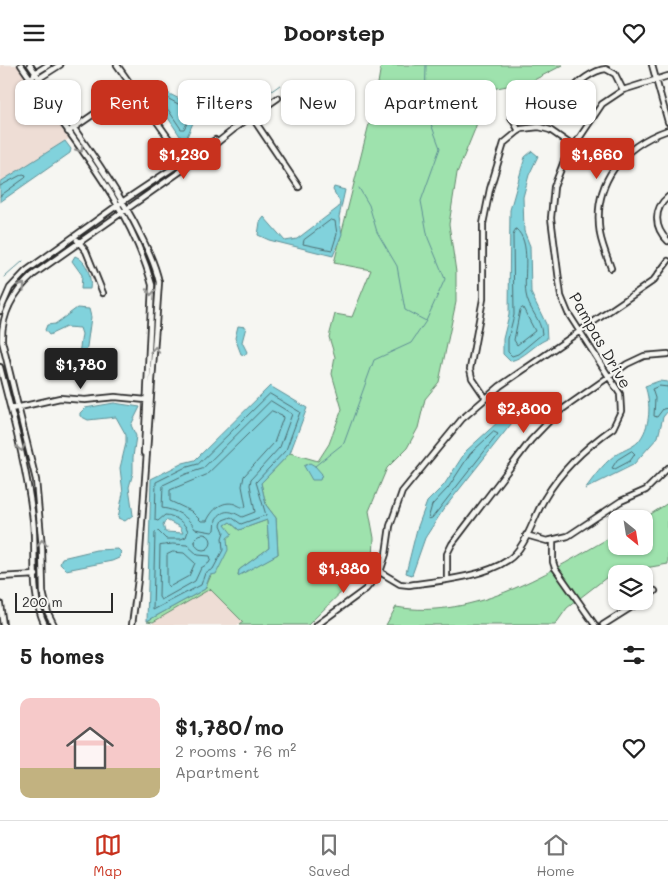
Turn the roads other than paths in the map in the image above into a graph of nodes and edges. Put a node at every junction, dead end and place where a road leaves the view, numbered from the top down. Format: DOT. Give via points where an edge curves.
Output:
graph roads {
  1 [pos="21,65"];
  2 [pos="30,65"];
  3 [pos="48,65"];
  4 [pos="60,65"];
  5 [pos="118,65"];
  6 [pos="652,65"];
  7 [pos="53,67"];
  8 [pos="36,73"];
  9 [pos="668,76"];
  10 [pos="39,78"];
  11 [pos="656,79"];
  12 [pos="31,80"];
  13 [pos="128,80"];
  14 [pos="583,80"];
  15 [pos="623,90"];
  16 [pos="278,98"];
  17 [pos="271,103"];
  18 [pos="596,113"];
  19 [pos="91,116"];
  20 [pos="668,122"];
  21 [pos="63,125"];
  22 [pos="160,125"];
  23 [pos="240,125"];
  24 [pos="257,125"];
  25 [pos="516,125"];
  26 [pos="587,125"];
  27 [pos="74,128"];
  28 [pos="233,130"];
  29 [pos="668,130"];
  30 [pos="519,131"];
  31 [pos="68,132"];
  32 [pos="573,146"];
  33 [pos="184,160"];
  34 [pos="188,166"];
  35 [pos="299,187"];
  36 [pos="668,197"];
  37 [pos="122,202"];
  38 [pos="117,206"];
  39 [pos="126,208"];
  40 [pos="120,212"];
  41 [pos="75,237"];
  42 [pos="668,241"];
  43 [pos="79,242"];
  44 [pos="668,261"];
  45 [pos="611,268"];
  46 [pos="103,293"];
  47 [pos="0,311"];
  48 [pos="579,332"];
  49 [pos="668,354"];
  50 [pos="0,367"];
  51 [pos="609,376"];
  52 [pos="485,397"];
  53 [pos="146,400"];
  54 [pos="19,407"];
  55 [pos="11,409"];
  56 [pos="145,463"];
  57 [pos="668,468"];
  58 [pos="526,535"];
  59 [pos="553,541"];
  60 [pos="380,572"];
  61 [pos="36,575"];
  62 [pos="43,575"];
  63 [pos="0,577"];
  64 [pos="447,579"];
  65 [pos="0,604"];
  66 [pos="626,610"];
  67 [pos="3,625"];
  68 [pos="45,625"];
  69 [pos="54,625"];
  70 [pos="132,625"];
  71 [pos="317,625"];
  72 [pos="595,625"];
  73 [pos="603,625"];
  1 -- 12 [label="street"];
  2 -- 8 [label="street"];
  3 -- 8 [label="street"];
  4 -- 7 [label="street"];
  5 -- 13 [label="street"];
  6 -- 11 [label="street"];
  7 -- 10 [label="street"];
  8 -- 10 [label="street"];
  8 -- 12 [label="street"];
  9 -- 11 [label="street, Pampas Drive"];
  10 -- 12 [label="street"];
  10 -- 27 [label="street"];
  11 -- 15 [label="street, Pampas Drive"];
  11 -- 20 [label="street"];
  14 -- 15 [label="street" via="606,69 615,74"];
  15 -- 18 [label="street, Pampas Drive" via="609,98"];
  16 -- 17 [label="street"];
  19 -- 27 [label="street"];
  21 -- 31 [label="street"];
  22 -- 33 [label="street"];
  23 -- 28 [label="street"];
  24 -- 35 [label="street"];
  25 -- 30 [label="street"];
  26 -- 32 [label="street, Pampas Drive"];
  27 -- 31 [label="street"];
  27 -- 37 [label="street"];
  28 -- 33 [label="street"];
  28 -- 34 [label="street"];
  29 -- 45 [label="street" via="637,144 616,164 608,177 600,201 599,222 600,236"];
  30 -- 32 [label="street" via="539,127 550,130"];
  30 -- 52 [label="street" via="502,148 483,223 483,299 470,369"];
  31 -- 38 [label="street, one-way"];
  32 -- 48 [label="street, Pampas Drive" via="557,176 551,208 561,296"];
  33 -- 34 [label="street"];
  33 -- 37 [label="street"];
  34 -- 39 [label="street"];
  36 -- 42 [label="street" via="661,204 657,216 659,230"];
  37 -- 38 [label="street"];
  37 -- 39 [label="street"];
  38 -- 40 [label="street"];
  38 -- 41 [label="street"];
  39 -- 40 [label="street"];
  56 -- 39 [label="street, one-way" via="160,282 155,265"];
  40 -- 43 [label="street"];
  40 -- 53 [label="street, one-way" via="140,248 152,285"];
  41 -- 43 [label="street"];
  41 -- 47 [label="street" via="22,275 6,295"];
  43 -- 46 [label="street" via="86,251"];
  54 -- 43 [label="street, one-way" via="2,341 3,323 10,304 28,279"];
  44 -- 48 [label="street" via="653,281"];
  48 -- 51 [label="street, Pampas Drive"];
  48 -- 52 [label="street"];
  49 -- 51 [label="street" via="643,357"];
  50 -- 55 [label="street"];
  51 -- 58 [label="street, Pampas Drive" via="620,394 621,411 617,422 578,456 562,475 545,497"];
  51 -- 64 [label="street" via="557,413 531,441 452,544 447,554"];
  52 -- 60 [label="street" via="462,419 405,488 390,526"];
  53 -- 54 [label="street" via="60,397"];
  53 -- 56 [label="street"];
  54 -- 55 [label="street"];
  62 -- 54 [label="street, one-way" via="36,480"];
  55 -- 61 [label="street, one-way" via="27,479"];
  56 -- 70 [label="street"];
  57 -- 59 [label="street" via="646,490 621,501 568,537"];
  58 -- 59 [label="street"];
  58 -- 64 [label="street, Pampas Drive" via="510,559 467,576"];
  59 -- 72 [label="street" via="553,563"];
  60 -- 64 [label="street, Pampas Drive" via="400,584"];
  60 -- 71 [label="street" via="366,589"];
  61 -- 62 [label="street"];
  61 -- 63 [label="street"];
  61 -- 68 [label="street" via="37,604"];
  62 -- 69 [label="street" via="44,599"];
  65 -- 67 [label="street"];
  66 -- 73 [label="street"];
}
